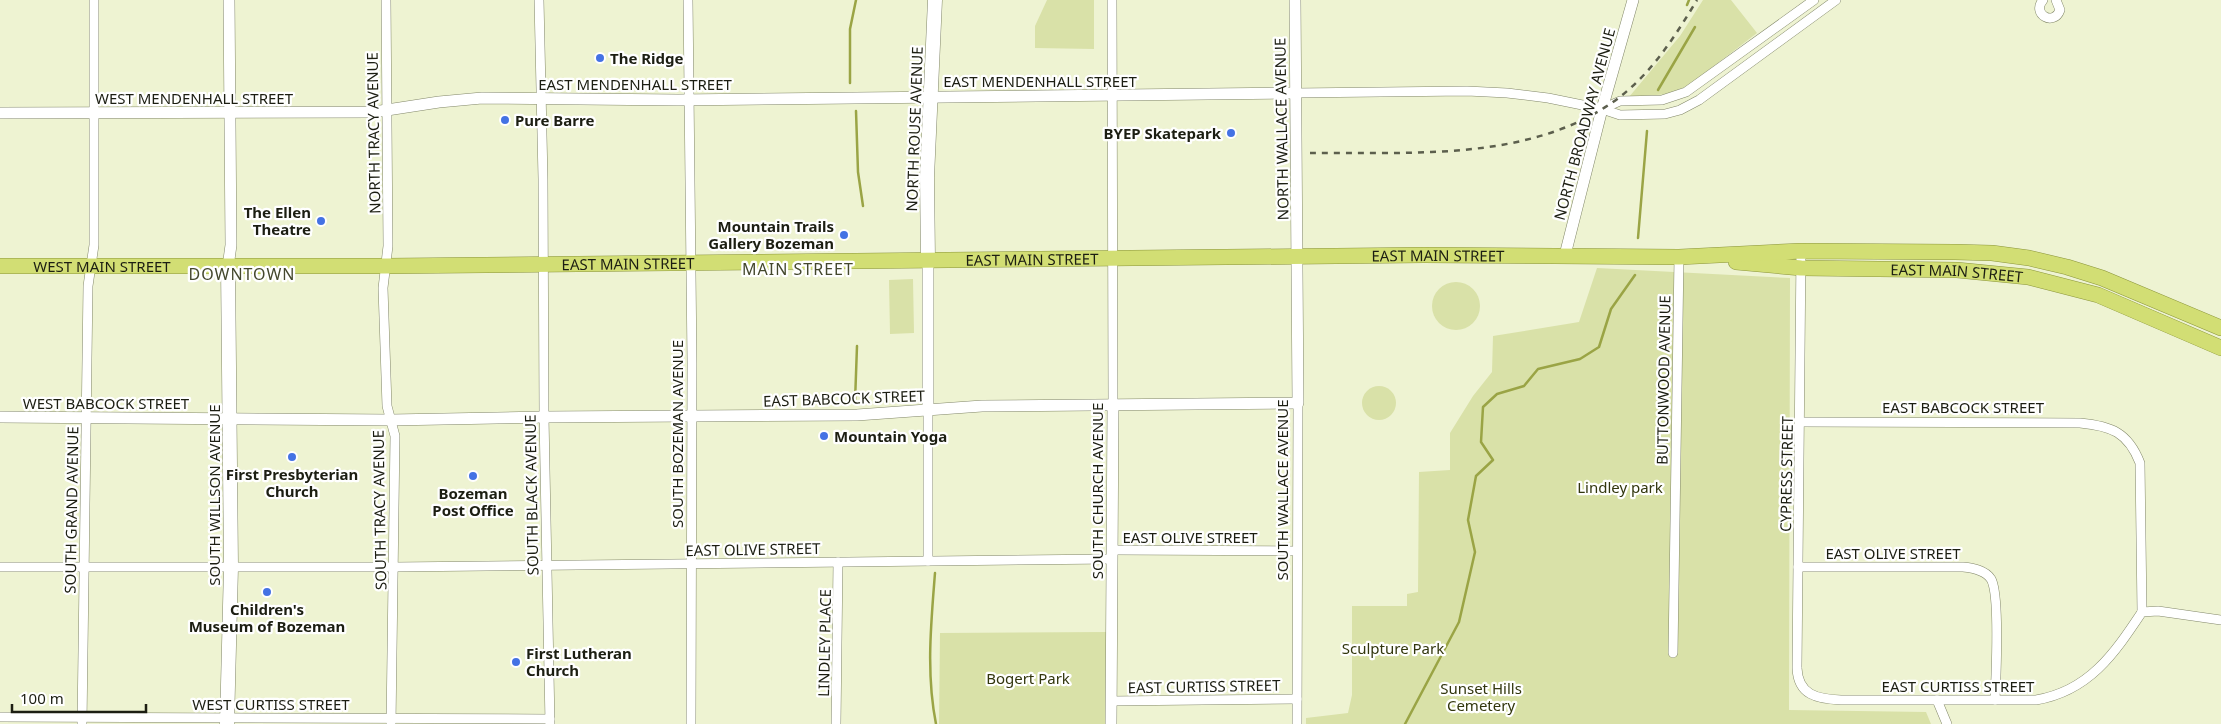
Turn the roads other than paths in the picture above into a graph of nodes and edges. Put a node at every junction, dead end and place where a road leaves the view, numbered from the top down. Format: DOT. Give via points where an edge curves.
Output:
graph roads {
  1 [pos="94,0"];
  2 [pos="229,0"];
  3 [pos="386,0"];
  4 [pos="539,0"];
  5 [pos="688,0"];
  6 [pos="935,0"];
  7 [pos="1112,0"];
  8 [pos="1295,0"];
  9 [pos="1633,0"];
  10 [pos="1814,0"];
  11 [pos="1836,0"];
  12 [pos="2056,0"];
  13 [pos="2040,2"];
  14 [pos="1295,93"];
  15 [pos="1111,95"];
  16 [pos="930,96"];
  17 [pos="540,99"];
  18 [pos="689,100"];
  19 [pos="1602,109"];
  20 [pos="387,110"];
  21 [pos="230,112"];
  22 [pos="0,113"];
  23 [pos="94,113"];
  24 [pos="1801,251"];
  25 [pos="1565,255"];
  26 [pos="1298,257"];
  27 [pos="1679,257"];
  28 [pos="1113,258"];
  29 [pos="928,260"];
  30 [pos="690,264"];
  31 [pos="544,265"];
  32 [pos="0,266"];
  33 [pos="90,266"];
  34 [pos="386,266"];
  35 [pos="228,267"];
  36 [pos="1801,268"];
  37 [pos="2221,328"];
  38 [pos="2221,348"];
  39 [pos="1298,404"];
  40 [pos="1113,405"];
  41 [pos="928,410"];
  42 [pos="692,416"];
  43 [pos="0,417"];
  44 [pos="544,417"];
  45 [pos="87,418"];
  46 [pos="230,419"];
  47 [pos="391,420"];
  48 [pos="1800,422"];
  49 [pos="1297,551"];
  50 [pos="1112,555"];
  51 [pos="928,561"];
  52 [pos="838,562"];
  53 [pos="691,564"];
  54 [pos="546,565"];
  55 [pos="0,567"];
  56 [pos="84,567"];
  57 [pos="231,567"];
  58 [pos="394,567"];
  59 [pos="1798,567"];
  60 [pos="2142,612"];
  61 [pos="2221,620"];
  62 [pos="1673,653"];
  63 [pos="1809,692"];
  64 [pos="1297,699"];
  65 [pos="1937,700"];
  66 [pos="1996,700"];
  67 [pos="1111,701"];
  68 [pos="0,717"];
  69 [pos="82,721"];
  70 [pos="227,721"];
  71 [pos="391,721"];
  72 [pos="550,722"];
  73 [pos="691,724"];
  74 [pos="836,724"];
  75 [pos="1111,724"];
  76 [pos="1297,724"];
  77 [pos="1947,724"];
  1 -- 23 [label="street, SOUTH GRAND AVENUE"];
  2 -- 21 [label="street"];
  3 -- 20 [label="street, NORTH TRACY AVENUE"];
  4 -- 17 [label="street, SOUTH BLACK AVENUE"];
  5 -- 18 [label="street, SOUTH BOZEMAN AVENUE"];
  6 -- 16 [label="main road, NORTH ROUSE AVENUE"];
  7 -- 15 [label="street, SOUTH CHURCH AVENUE"];
  8 -- 14 [label="street, NORTH WALLACE AVENUE"];
  9 -- 19 [label="street, NORTH BROADWAY AVENUE"];
  10 -- 19 [label="street" via="1686,92 1662,100 1620,101"];
  11 -- 19 [label="street, EAST MENDENHALL STREET" via="1690,105 1672,112 1646,115 1620,115"];
  12 -- 13 [label="street" via="2060,10 2058,16 2051,19 2042,15"];
  14 -- 15 [label="street, EAST MENDENHALL STREET"];
  14 -- 19 [label="street, EAST MENDENHALL STREET" via="1475,92 1538,96"];
  14 -- 26 [label="street, NORTH WALLACE AVENUE"];
  15 -- 16 [label="street, EAST MENDENHALL STREET"];
  15 -- 28 [label="street, SOUTH CHURCH AVENUE"];
  16 -- 18 [label="street, EAST MENDENHALL STREET"];
  16 -- 29 [label="main road, NORTH ROUSE AVENUE"];
  17 -- 18 [label="street, EAST MENDENHALL STREET"];
  17 -- 20 [label="street, EAST MENDENHALL STREET" via="482,98"];
  17 -- 31 [label="street, SOUTH BLACK AVENUE"];
  18 -- 30 [label="street, SOUTH BOZEMAN AVENUE"];
  19 -- 25 [label="street, NORTH BROADWAY AVENUE"];
  20 -- 21 [label="street, WEST MENDENHALL STREET"];
  20 -- 34 [label="street, NORTH TRACY AVENUE"];
  21 -- 23 [label="street, WEST MENDENHALL STREET"];
  21 -- 35 [label="street" via="231,245"];
  22 -- 23 [label="street, WEST MENDENHALL STREET"];
  23 -- 33 [label="street, SOUTH GRAND AVENUE" via="94,245"];
  24 -- 27 [label="highway, EAST MAIN STREET"];
  24 -- 36 [label="street, CYPRESS STREET"];
  24 -- 37 [label="highway, EAST MAIN STREET" via="1992,253 2029,258 2102,278"];
  25 -- 26 [label="highway, EAST MAIN STREET"];
  25 -- 27 [label="highway, EAST MAIN STREET"];
  26 -- 28 [label="highway, EAST MAIN STREET"];
  26 -- 39 [label="street, SOUTH WALLACE AVENUE"];
  27 -- 36 [label="highway, EAST MAIN STREET"];
  27 -- 62 [label="street, BUTTONWOOD AVENUE"];
  28 -- 29 [label="highway, EAST MAIN STREET"];
  28 -- 40 [label="street, SOUTH CHURCH AVENUE"];
  29 -- 30 [label="highway, EAST MAIN STREET"];
  29 -- 41 [label="street"];
  30 -- 31 [label="highway, EAST MAIN STREET"];
  30 -- 42 [label="street, SOUTH BOZEMAN AVENUE"];
  31 -- 34 [label="highway, EAST MAIN STREET"];
  31 -- 44 [label="street, SOUTH BLACK AVENUE"];
  32 -- 33 [label="highway, WEST MAIN STREET"];
  33 -- 35 [label="highway, WEST MAIN STREET"];
  33 -- 45 [label="street, SOUTH GRAND AVENUE"];
  34 -- 35 [label="highway, WEST MAIN STREET"];
  34 -- 47 [label="street, SOUTH TRACY AVENUE" via="385,347 387,406"];
  35 -- 46 [label="main road, SOUTH WILLSON AVENUE"];
  36 -- 38 [label="highway, EAST MAIN STREET" via="1958,270 2030,278 2098,295"];
  36 -- 48 [label="street, CYPRESS STREET"];
  39 -- 40 [label="street, EAST BABCOCK STREET"];
  39 -- 49 [label="street, SOUTH WALLACE AVENUE"];
  40 -- 41 [label="street, EAST BABCOCK STREET" via="982,406"];
  40 -- 50 [label="street, SOUTH CHURCH AVENUE"];
  41 -- 42 [label="street, EAST BABCOCK STREET" via="857,415"];
  41 -- 51 [label="street"];
  42 -- 44 [label="street, EAST BABCOCK STREET"];
  42 -- 53 [label="street, SOUTH BOZEMAN AVENUE"];
  43 -- 45 [label="street, WEST BABCOCK STREET"];
  44 -- 47 [label="street, EAST BABCOCK STREET"];
  44 -- 54 [label="street, SOUTH BLACK AVENUE"];
  45 -- 46 [label="street, WEST BABCOCK STREET"];
  45 -- 56 [label="street, SOUTH GRAND AVENUE"];
  46 -- 47 [label="street, WEST BABCOCK STREET"];
  46 -- 57 [label="main road, SOUTH WILLSON AVENUE"];
  47 -- 58 [label="street, SOUTH TRACY AVENUE" via="395,436"];
  48 -- 59 [label="street, CYPRESS STREET"];
  48 -- 60 [label="street, EAST BABCOCK STREET" via="2080,423 2108,428 2123,436 2133,448 2140,471"];
  49 -- 50 [label="street, EAST OLIVE STREET"];
  49 -- 64 [label="street, SOUTH WALLACE AVENUE"];
  50 -- 51 [label="street, EAST OLIVE STREET"];
  50 -- 67 [label="street, SOUTH CHURCH AVENUE"];
  51 -- 52 [label="street, EAST OLIVE STREET"];
  52 -- 53 [label="street, EAST OLIVE STREET"];
  52 -- 74 [label="street, LINDLEY PLACE"];
  53 -- 54 [label="street, EAST OLIVE STREET"];
  53 -- 73 [label="street, SOUTH BOZEMAN AVENUE"];
  54 -- 58 [label="street, EAST OLIVE STREET"];
  54 -- 72 [label="street, SOUTH BLACK AVENUE"];
  55 -- 56 [label="street, EAST OLIVE STREET"];
  56 -- 57 [label="street, EAST OLIVE STREET"];
  56 -- 69 [label="street, SOUTH GRAND AVENUE"];
  57 -- 58 [label="street, EAST OLIVE STREET"];
  57 -- 70 [label="main road, SOUTH WILLSON AVENUE"];
  58 -- 71 [label="street, SOUTH TRACY AVENUE"];
  59 -- 63 [label="street, CYPRESS STREET" via="1797,677"];
  59 -- 66 [label="street, EAST OLIVE STREET" via="1964,567 1986,574 1991,579 1996,600"];
  60 -- 61 [label="street" via="2158,611"];
  60 -- 66 [label="street, EAST CURTISS STREET" via="2112,657 2076,686 2048,698"];
  63 -- 65 [label="street, EAST CURTISS STREET" via="1820,699 1834,700"];
  64 -- 67 [label="street, EAST CURTISS STREET"];
  64 -- 76 [label="street, SOUTH WALLACE AVENUE"];
  65 -- 66 [label="street, EAST CURTISS STREET"];
  65 -- 77 [label="street"];
  67 -- 75 [label="street, SOUTH CHURCH AVENUE"];
  68 -- 69 [label="street, WEST CURTISS STREET"];
  69 -- 70 [label="street, WEST CURTISS STREET"];
  70 -- 71 [label="street, WEST CURTISS STREET"];
  71 -- 72 [label="street"];
}
